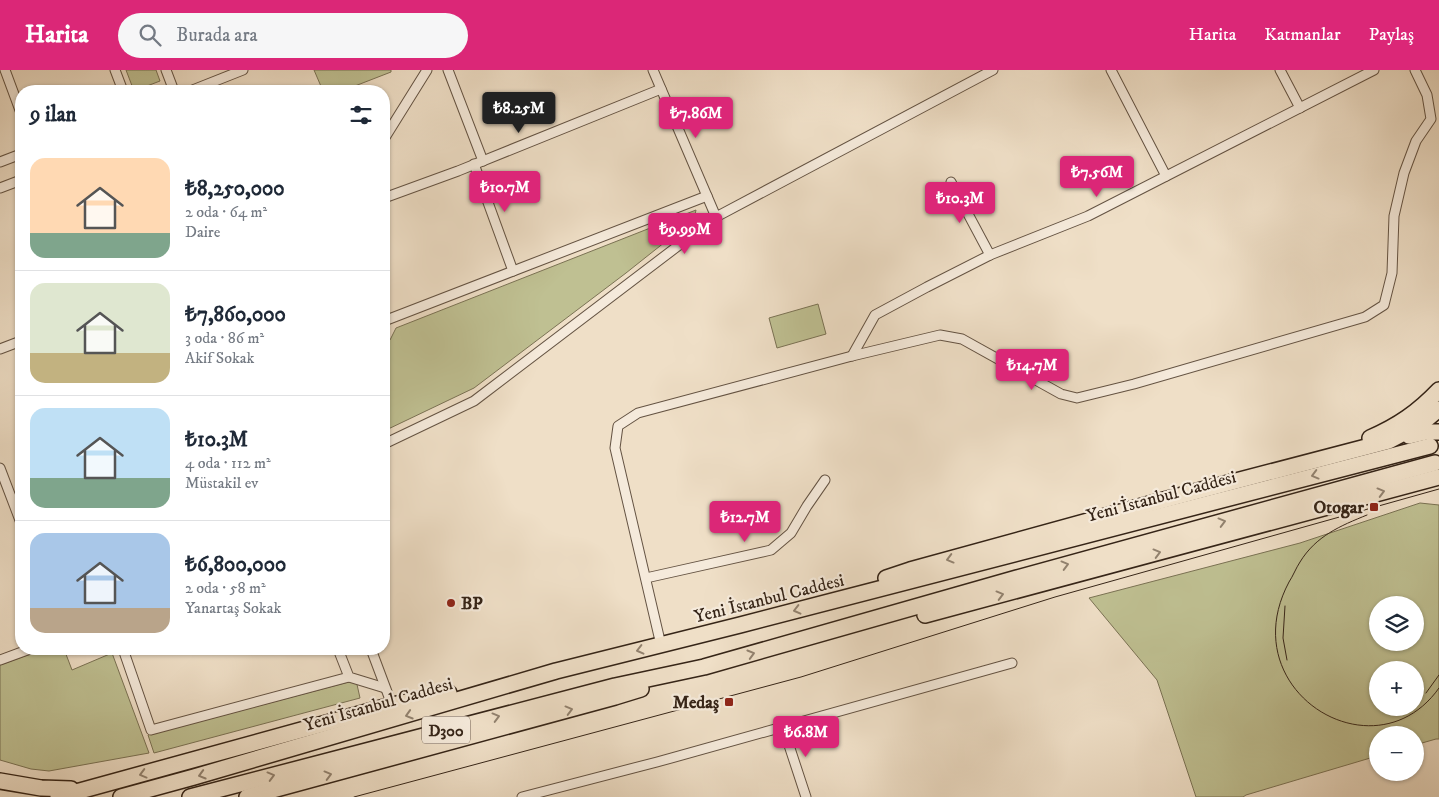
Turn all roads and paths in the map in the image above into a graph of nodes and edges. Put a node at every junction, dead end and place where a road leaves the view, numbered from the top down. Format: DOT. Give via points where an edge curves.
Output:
graph roads {
  1 [pos="5,70"];
  2 [pos="115,70"];
  3 [pos="166,70"];
  4 [pos="243,70"];
  5 [pos="427,70"];
  6 [pos="448,70"];
  7 [pos="653,70"];
  8 [pos="993,70"];
  9 [pos="1111,70"];
  10 [pos="1280,70"];
  11 [pos="1374,70"];
  12 [pos="1415,70"];
  13 [pos="121,85"];
  14 [pos="172,85"];
  15 [pos="205,85"];
  16 [pos="661,89"];
  17 [pos="15,97"];
  18 [pos="1300,108"];
  19 [pos="390,129"];
  20 [pos="15,156"];
  21 [pos="0,162"];
  22 [pos="478,163"];
  23 [pos="1166,176"];
  24 [pos="15,182"];
  25 [pos="951,182"];
  26 [pos="0,188"];
  27 [pos="390,196"];
  28 [pos="707,196"];
  29 [pos="716,217"];
  30 [pos="990,255"];
  31 [pos="513,271"];
  32 [pos="390,319"];
  33 [pos="15,343"];
  34 [pos="0,349"];
  35 [pos="852,356"];
  36 [pos="1439,390"];
  37 [pos="1439,410"];
  38 [pos="1439,432"];
  39 [pos="390,441"];
  40 [pos="1389,441"];
  41 [pos="1430,446"];
  42 [pos="1318,460"];
  43 [pos="0,468"];
  44 [pos="1438,474"];
  45 [pos="825,480"];
  46 [pos="15,507"];
  47 [pos="646,578"];
  48 [pos="845,598"];
  49 [pos="661,645"];
  50 [pos="15,654"];
  51 [pos="125,655"];
  52 [pos="340,655"];
  53 [pos="374,655"];
  54 [pos="0,660"];
  55 [pos="1012,663"];
  56 [pos="704,667"];
  57 [pos="556,670"];
  58 [pos="349,677"];
  59 [pos="385,688"];
  60 [pos="392,706"];
  61 [pos="783,727"];
  62 [pos="0,782"];
  63 [pos="88,789"];
  64 [pos="58,797"];
  65 [pos="121,797"];
  66 [pos="190,797"];
  67 [pos="247,797"];
  68 [pos="522,797"];
  69 [pos="806,797"];
  1 -- 17 [label="street"];
  2 -- 13 [label="street"];
  3 -- 14 [label="street"];
  4 -- 15 [label="street"];
  5 -- 19 [label="street"];
  6 -- 22 [label="street"];
  7 -- 16 [label="street"];
  8 -- 29 [label="street"];
  9 -- 23 [label="street"];
  10 -- 18 [label="street"];
  11 -- 18 [label="street"];
  12 -- 35 [label="street" via="1427,95 1431,119 1416,141 1404,174 1394,216 1392,273 1384,305 1365,317 1077,398 1061,394 962,338 940,334"];
  16 -- 22 [label="street"];
  16 -- 28 [label="street"];
  18 -- 23 [label="street"];
  20 -- 21 [label="street"];
  22 -- 27 [label="street"];
  22 -- 31 [label="street"];
  23 -- 30 [label="street" via="1088,216"];
  24 -- 26 [label="street"];
  25 -- 30 [label="street"];
  28 -- 29 [label="street"];
  28 -- 31 [label="street"];
  29 -- 39 [label="street" via="474,401"];
  30 -- 35 [label="street" via="875,315"];
  31 -- 32 [label="street"];
  33 -- 34 [label="street"];
  35 -- 47 [label="street" via="638,413 618,426 615,448"];
  36 -- 42 [label="highway" via="1402,422"];
  37 -- 40 [label="highway"];
  38 -- 40 [label="highway"];
  40 -- 42 [label="highway"];
  41 -- 48 [label="highway, Yeni İstanbul Caddesi, one-way"];
  42 -- 48 [label="highway, one-way" via="910,570 869,584"];
  43 -- 46 [label="street"];
  56 -- 44 [label="highway, D300, one-way" via="850,626 882,624 947,609"];
  45 -- 47 [label="street" via="792,533 771,550"];
  47 -- 49 [label="street"];
  48 -- 49 [label="highway, Yeni İstanbul Caddesi / D300, one-way"];
  49 -- 57 [label="highway, Yeni İstanbul Caddesi / D300, one-way"];
  50 -- 54 [label="street"];
  51 -- 58 [label="street" via="151,730"];
  52 -- 58 [label="street"];
  53 -- 59 [label="street"];
  55 -- 61 [label="street"];
  66 -- 56 [label="highway, D300, one-way" via="615,686"];
  67 -- 56 [label="highway, one-way" via="615,697"];
  57 -- 60 [label="highway"];
  57 -- 65 [label="highway, Yeni İstanbul Caddesi / D300, one-way"];
  58 -- 59 [label="street"];
  59 -- 60 [label="street"];
  60 -- 63 [label="highway, one-way"];
  61 -- 68 [label="street"];
  61 -- 69 [label="street"];
  62 -- 63 [label="highway" via="41,788"];
  63 -- 64 [label="highway"];
}
